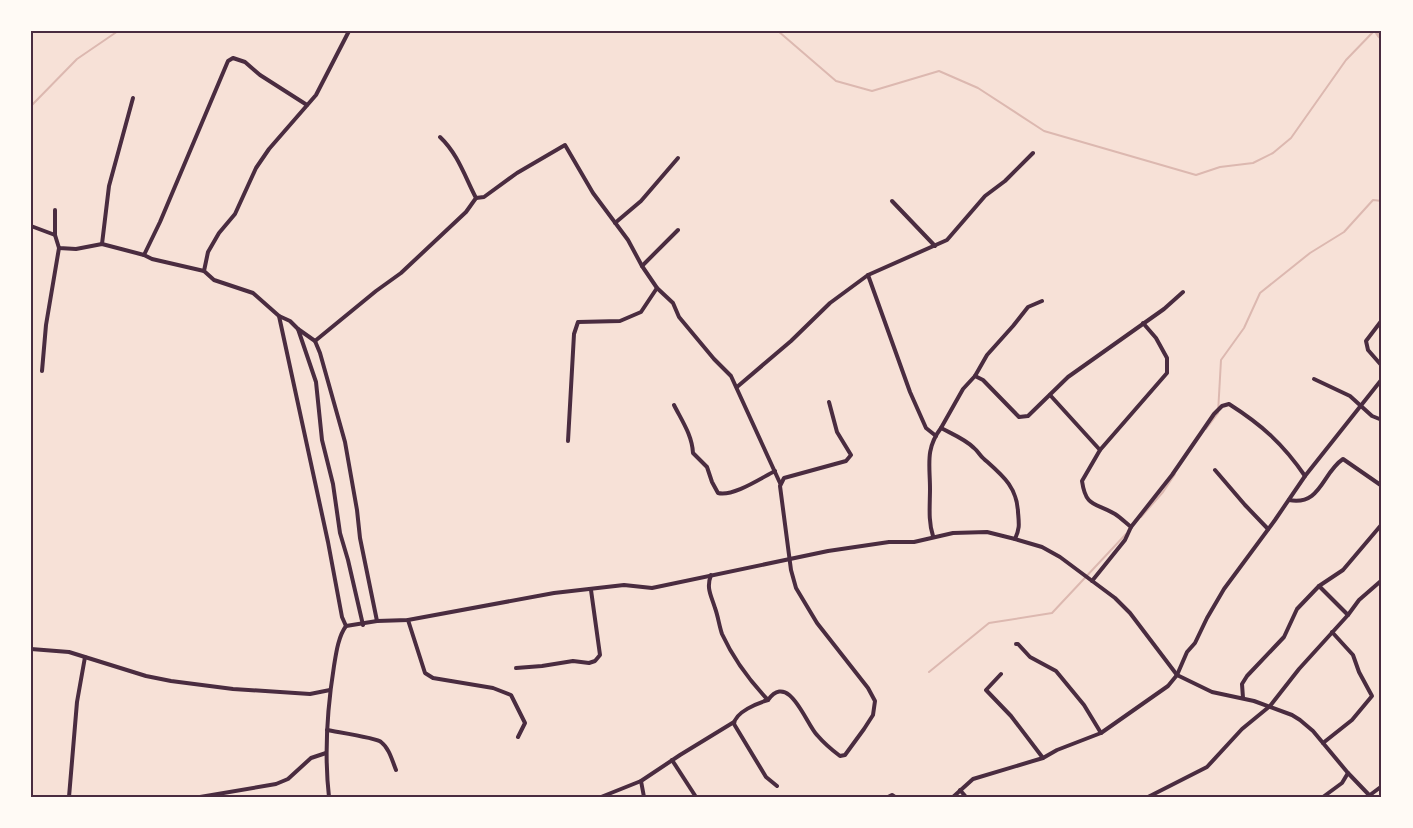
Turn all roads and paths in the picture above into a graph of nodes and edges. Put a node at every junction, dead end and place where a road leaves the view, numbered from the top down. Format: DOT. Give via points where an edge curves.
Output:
graph roads {
  1 [pos="349,31"];
  2 [pos="133,98"];
  3 [pos="306,105"];
  4 [pos="440,137"];
  5 [pos="1033,153"];
  6 [pos="678,158"];
  7 [pos="476,198"];
  8 [pos="892,201"];
  9 [pos="55,210"];
  10 [pos="615,223"];
  11 [pos="31,226"];
  12 [pos="678,230"];
  13 [pos="55,235"];
  14 [pos="102,244"];
  15 [pos="935,246"];
  16 [pos="59,248"];
  17 [pos="144,255"];
  18 [pos="642,266"];
  19 [pos="204,271"];
  20 [pos="868,275"];
  21 [pos="657,288"];
  22 [pos="1183,292"];
  23 [pos="1042,301"];
  24 [pos="279,316"];
  25 [pos="1382,320"];
  26 [pos="1143,323"];
  27 [pos="298,329"];
  28 [pos="315,341"];
  29 [pos="1382,366"];
  30 [pos="42,371"];
  31 [pos="975,376"];
  32 [pos="1314,379"];
  33 [pos="1382,379"];
  34 [pos="737,387"];
  35 [pos="1050,395"];
  36 [pos="830,402"];
  37 [pos="674,405"];
  38 [pos="1360,405"];
  39 [pos="1382,420"];
  40 [pos="941,428"];
  41 [pos="936,436"];
  42 [pos="568,441"];
  43 [pos="1100,450"];
  44 [pos="1216,470"];
  45 [pos="775,471"];
  46 [pos="1305,476"];
  47 [pos="780,483"];
  48 [pos="1382,486"];
  49 [pos="1289,500"];
  50 [pos="1382,524"];
  51 [pos="1131,527"];
  52 [pos="1268,529"];
  53 [pos="933,536"];
  54 [pos="1015,538"];
  55 [pos="789,558"];
  56 [pos="711,575"];
  57 [pos="1382,580"];
  58 [pos="1092,581"];
  59 [pos="1319,586"];
  60 [pos="591,590"];
  61 [pos="1348,615"];
  62 [pos="408,620"];
  63 [pos="376,622"];
  64 [pos="363,625"];
  65 [pos="346,626"];
  66 [pos="1332,632"];
  67 [pos="1016,644"];
  68 [pos="31,649"];
  69 [pos="85,657"];
  70 [pos="516,668"];
  71 [pos="1001,674"];
  72 [pos="1177,675"];
  73 [pos="330,690"];
  74 [pos="1243,698"];
  75 [pos="768,700"];
  76 [pos="1270,706"];
  77 [pos="734,722"];
  78 [pos="327,730"];
  79 [pos="1101,733"];
  80 [pos="518,737"];
  81 [pos="1323,743"];
  82 [pos="326,753"];
  83 [pos="1043,758"];
  84 [pos="672,760"];
  85 [pos="396,770"];
  86 [pos="1348,773"];
  87 [pos="641,781"];
  88 [pos="777,786"];
  89 [pos="1382,786"];
  90 [pos="960,790"];
  91 [pos="1371,796"];
  92 [pos="69,797"];
  93 [pos="200,797"];
  94 [pos="329,797"];
  95 [pos="601,797"];
  96 [pos="644,797"];
  97 [pos="696,797"];
  98 [pos="888,797"];
  99 [pos="894,797"];
  100 [pos="953,797"];
  101 [pos="966,797"];
  102 [pos="1148,797"];
  103 [pos="1323,797"];
  1 -- 3 [label="street" via="316,95"];
  2 -- 14 [label="street" via="109,186"];
  3 -- 17 [label="street" via="242,61 233,58 228,61"];
  3 -- 19 [label="street" via="256,168 235,214 208,252"];
  4 -- 7 [label="street" via="458,160"];
  5 -- 15 [label="street" via="985,196 947,240"];
  6 -- 10 [label="street" via="641,201"];
  7 -- 10 [label="street" via="484,197 516,173 565,144 593,193"];
  7 -- 28 [label="street" via="466,212 401,273"];
  8 -- 15 [label="street"];
  9 -- 13 [label="street"];
  10 -- 18 [label="street"];
  11 -- 13 [label="street"];
  12 -- 18 [label="street"];
  13 -- 16 [label="street"];
  14 -- 16 [label="street" via="76,249"];
  14 -- 17 [label="street"];
  15 -- 20 [label="street"];
  16 -- 30 [label="street"];
  17 -- 19 [label="street"];
  18 -- 21 [label="street"];
  19 -- 24 [label="street" via="214,280 253,293"];
  20 -- 34 [label="street" via="830,303"];
  20 -- 41 [label="street" via="910,392 926,428"];
  21 -- 34 [label="street" via="673,303 679,317"];
  21 -- 42 [label="street" via="641,312 620,321 578,322 574,334"];
  22 -- 26 [label="street"];
  23 -- 31 [label="street" via="1028,308 987,355"];
  24 -- 27 [label="street"];
  24 -- 65 [label="street"];
  25 -- 29 [label="street" via="1366,341 1368,350"];
  26 -- 35 [label="street" via="1068,377"];
  26 -- 43 [label="street" via="1167,358 1167,373"];
  27 -- 28 [label="street"];
  27 -- 64 [label="street" via="316,382 322,440 340,533"];
  28 -- 63 [label="street" via="345,442"];
  31 -- 35 [label="street" via="1019,418 1028,416"];
  31 -- 40 [label="street" via="963,389"];
  32 -- 38 [label="street" via="1350,396"];
  33 -- 38 [label="street"];
  34 -- 45 [label="street"];
  35 -- 43 [label="street"];
  36 -- 47 [label="street" via="837,432 850,455 846,461 792,474"];
  37 -- 45 [label="street" via="693,442 693,453 707,467 718,494 746,487"];
  38 -- 39 [label="street"];
  38 -- 46 [label="street"];
  40 -- 41 [label="street"];
  40 -- 54 [label="street" via="975,448 1014,491 1020,528"];
  41 -- 53 [label="street" via="928,464"];
  43 -- 51 [label="street" via="1082,481 1084,494 1090,503 1116,515"];
  44 -- 52 [label="street"];
  45 -- 47 [label="street"];
  46 -- 49 [label="street"];
  46 -- 51 [label="street" via="1269,432 1229,404 1222,406"];
  47 -- 55 [label="street"];
  48 -- 49 [label="street" via="1342,459 1309,499"];
  49 -- 52 [label="street"];
  50 -- 59 [label="street" via="1343,570"];
  51 -- 58 [label="street" via="1125,540"];
  52 -- 72 [label="street" via="1224,590"];
  53 -- 54 [label="street" via="969,531"];
  53 -- 55 [label="street" via="914,542"];
  54 -- 58 [label="street" via="1060,557"];
  55 -- 56 [label="street"];
  55 -- 75 [label="street" via="793,580 803,602 868,688 875,708 854,744 840,756 815,734 789,694 775,693"];
  56 -- 60 [label="street" via="652,588 624,584"];
  56 -- 75 [label="street" via="708,588 722,633 741,667"];
  57 -- 61 [label="street" via="1359,600"];
  58 -- 72 [label="street" via="1130,613"];
  59 -- 61 [label="street"];
  59 -- 74 [label="street" via="1297,609 1284,637 1246,676 1242,684"];
  60 -- 62 [label="street" via="535,596"];
  60 -- 70 [label="street" via="600,648 600,655 595,661"];
  61 -- 66 [label="street"];
  62 -- 63 [label="street"];
  62 -- 80 [label="street" via="425,674 493,688 511,695 525,723"];
  63 -- 64 [label="street"];
  64 -- 65 [label="street"];
  65 -- 73 [label="street"];
  66 -- 76 [label="street"];
  66 -- 81 [label="street" via="1353,655 1372,696 1352,720"];
  67 -- 79 [label="street" via="1030,657 1056,671"];
  68 -- 69 [label="street" via="69,652"];
  69 -- 73 [label="street" via="172,681 310,694"];
  69 -- 92 [label="street" via="77,702"];
  71 -- 83 [label="street" via="986,690"];
  72 -- 74 [label="street" via="1212,692"];
  72 -- 79 [label="street" via="1168,686"];
  73 -- 78 [label="street"];
  74 -- 76 [label="street"];
  75 -- 77 [label="street" via="736,717"];
  76 -- 81 [label="street" via="1300,720"];
  76 -- 102 [label="street" via="1242,729 1207,767"];
  77 -- 84 [label="street"];
  77 -- 88 [label="street" via="765,775"];
  78 -- 82 [label="street"];
  78 -- 85 [label="street" via="376,738 390,754"];
  79 -- 83 [label="street"];
  81 -- 86 [label="street"];
  82 -- 93 [label="street" via="311,758 288,779 276,784"];
  82 -- 94 [label="street"];
  83 -- 90 [label="street" via="973,779"];
  84 -- 87 [label="street"];
  84 -- 97 [label="street"];
  86 -- 91 [label="street"];
  86 -- 103 [label="street" via="1342,783"];
  87 -- 95 [label="street"];
  87 -- 96 [label="street"];
  89 -- 91 [label="street"];
  90 -- 100 [label="street"];
  90 -- 101 [label="street"];
  98 -- 99 [label="street"];
}
